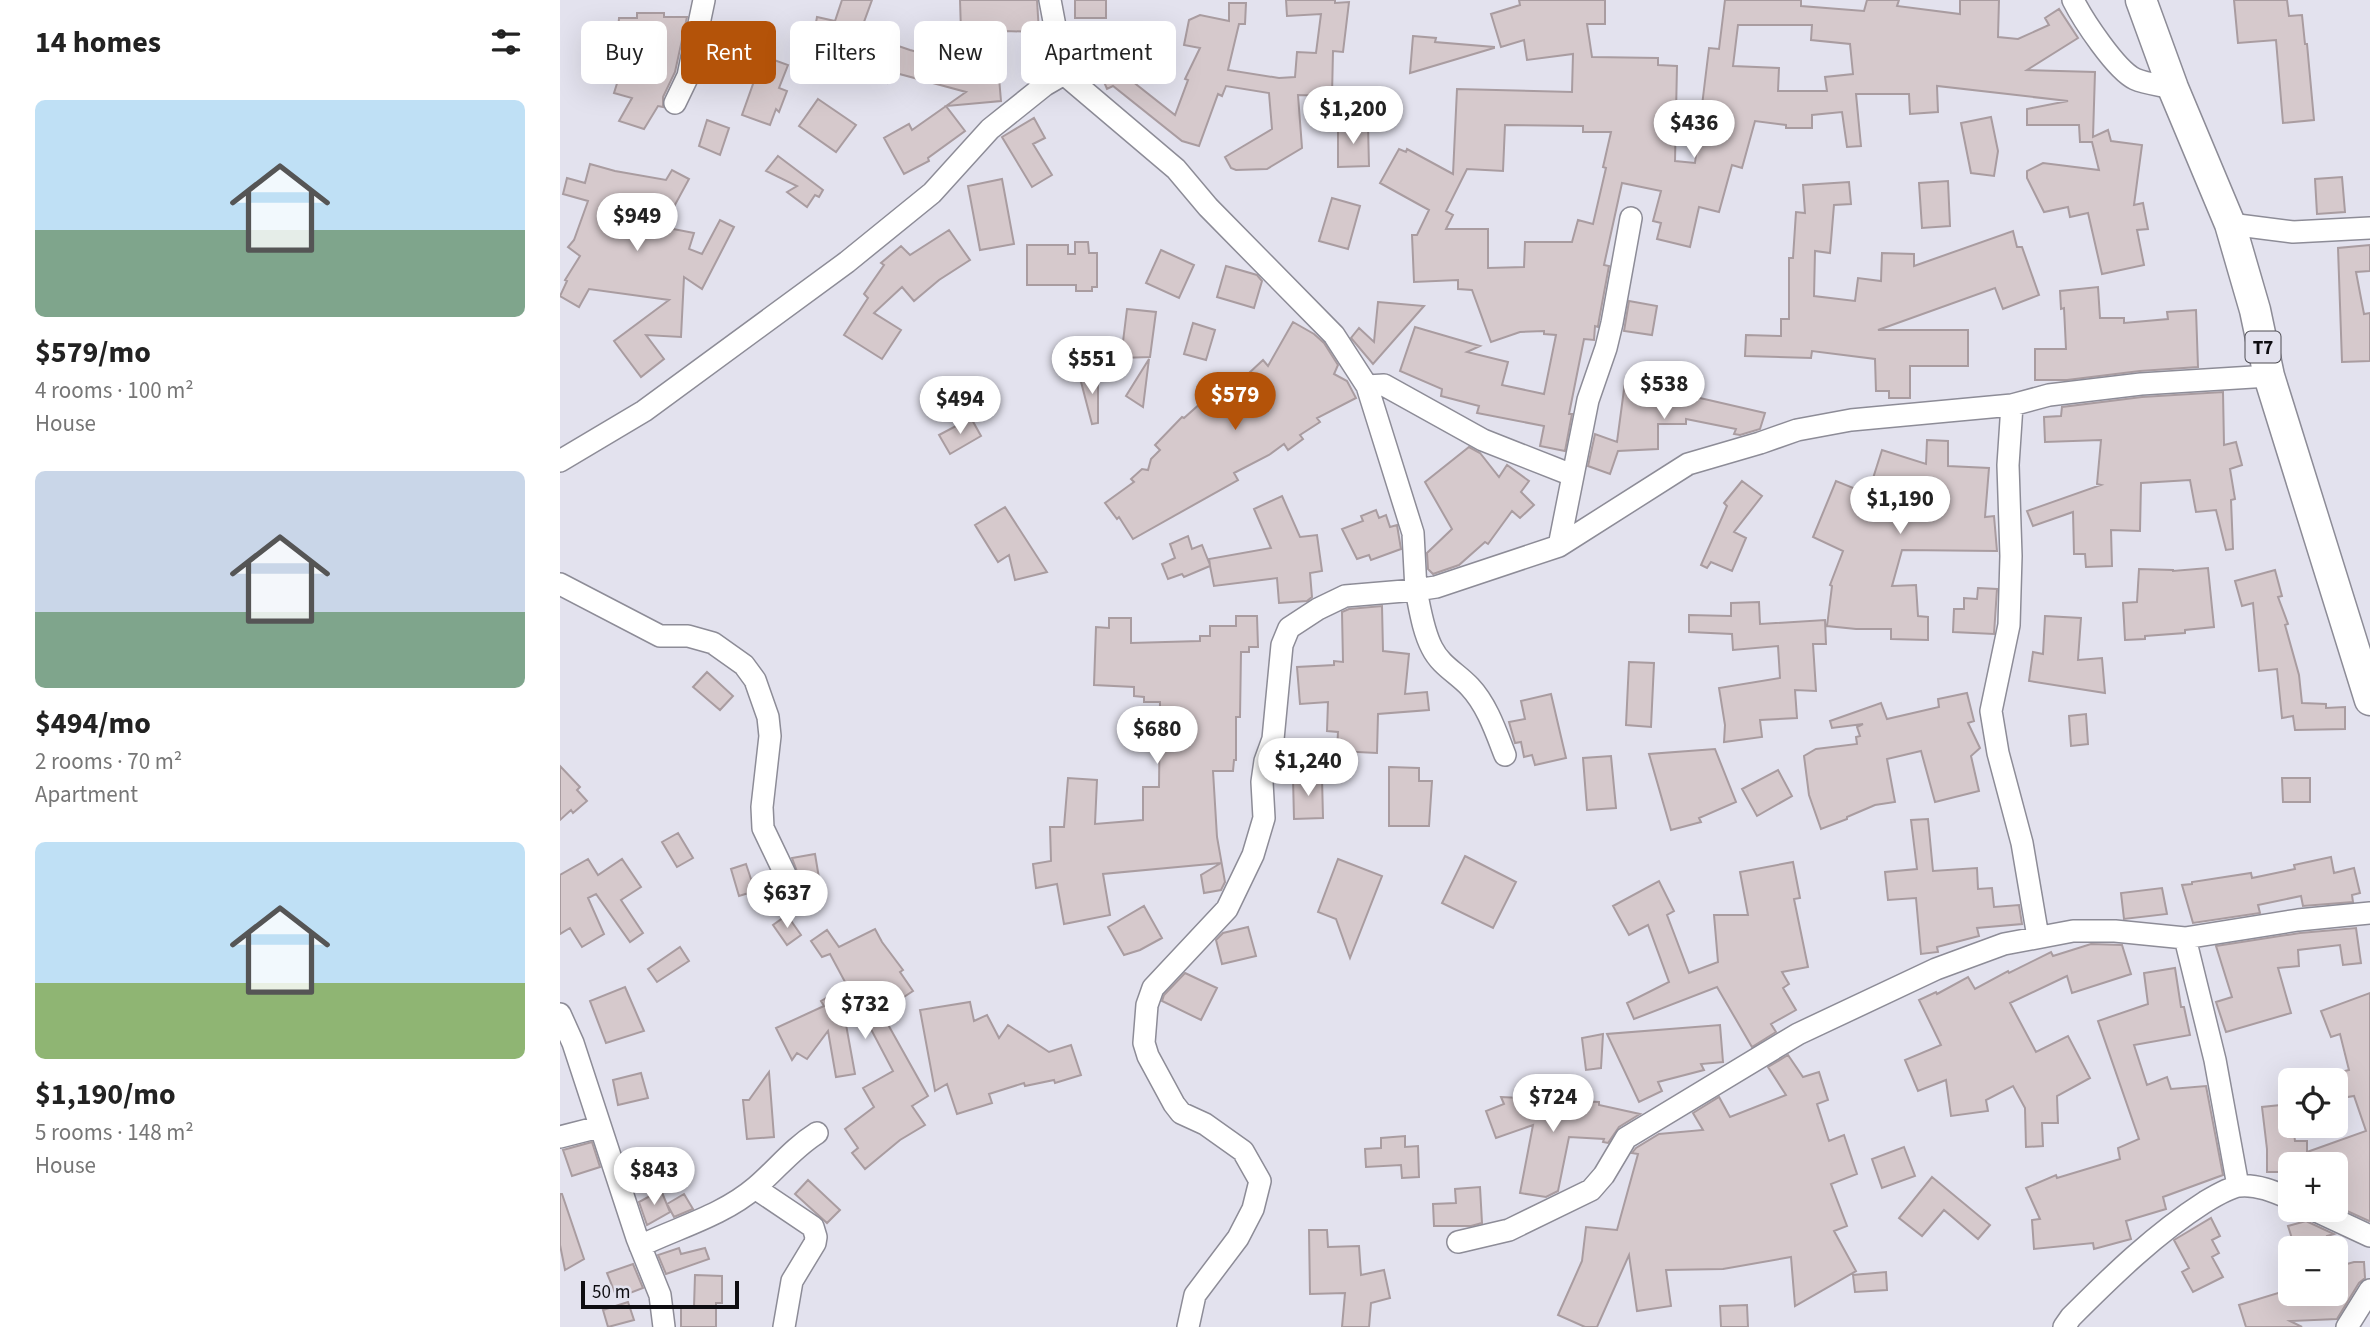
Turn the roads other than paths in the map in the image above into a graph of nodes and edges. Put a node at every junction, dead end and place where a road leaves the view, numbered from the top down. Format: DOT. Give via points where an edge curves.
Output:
graph roads {
  1 [pos="704,0"];
  2 [pos="1050,0"];
  3 [pos="2073,0"];
  4 [pos="2141,0"];
  5 [pos="1054,21"];
  6 [pos="1047,84"];
  7 [pos="1075,84"];
  8 [pos="2173,88"];
  9 [pos="675,103"];
  10 [pos="1631,218"];
  11 [pos="2230,224"];
  12 [pos="2370,228"];
  13 [pos="2269,376"];
  14 [pos="1367,386"];
  15 [pos="2012,405"];
  16 [pos="560,461"];
  17 [pos="1572,475"];
  18 [pos="1559,545"];
  19 [pos="560,584"];
  20 [pos="1416,590"];
  21 [pos="2368,688"];
  22 [pos="1505,755"];
  23 [pos="785,874"];
  24 [pos="2370,914"];
  25 [pos="2038,937"];
  26 [pos="2185,938"];
  27 [pos="560,1014"];
  28 [pos="599,1127"];
  29 [pos="817,1133"];
  30 [pos="560,1137"];
  31 [pos="2238,1186"];
  32 [pos="755,1188"];
  33 [pos="2278,1194"];
  34 [pos="2340,1222"];
  35 [pos="2370,1236"];
  36 [pos="1458,1242"];
  37 [pos="640,1246"];
  38 [pos="2370,1290"];
  39 [pos="664,1327"];
  40 [pos="785,1327"];
  41 [pos="1188,1327"];
  42 [pos="2064,1327"];
  43 [pos="2347,1327"];
  1 -- 9 [label="street" via="688,76"];
  2 -- 5 [label="street"];
  3 -- 8 [label="street" via="2123,72 2136,80"];
  4 -- 8 [label="highway, T7"];
  6 -- 16 [label="street" via="990,129 932,193 847,262 644,411"];
  7 -- 14 [label="street" via="1176,169 1334,335"];
  8 -- 11 [label="highway, T7"];
  10 -- 17 [label="street" via="1606,348 1588,400"];
  11 -- 12 [label="street" via="2293,232"];
  11 -- 13 [label="highway, T7"];
  13 -- 15 [label="street" via="2141,384 2049,395"];
  13 -- 21 [label="highway, T7"];
  14 -- 17 [label="street" via="1384,385 1483,440"];
  14 -- 20 [label="street" via="1413,533"];
  15 -- 18 [label="street" via="1851,420 1797,430 1688,464"];
  15 -- 25 [label="street" via="2009,625 1991,711"];
  17 -- 18 [label="street"];
  18 -- 20 [label="street"];
  19 -- 23 [label="street" via="660,636 688,636 713,643 744,665 755,680 768,717 764,828"];
  20 -- 22 [label="street" via="1432,648 1446,668 1470,687 1494,725"];
  20 -- 41 [label="street" via="1345,596 1289,628 1282,645 1273,738 1262,782 1264,818 1253,855 1227,909 1150,994 1144,1043 1174,1104 1243,1151 1259,1181 1253,1209 1238,1238 1195,1294"];
  24 -- 26 [label="street"];
  25 -- 26 [label="street" via="2115,931"];
  25 -- 36 [label="street" via="1936,969 1798,1034 1626,1138 1591,1190 1509,1230"];
  26 -- 31 [label="street" via="2215,1060"];
  27 -- 28 [label="street"];
  28 -- 30 [label="street"];
  28 -- 37 [label="street"];
  29 -- 32 [label="street" via="797,1146"];
  31 -- 33 [label="street"];
  31 -- 42 [label="street" via="2182,1216 2135,1255"];
  32 -- 37 [label="street" via="702,1220"];
  32 -- 40 [label="street" via="813,1227 816,1237 792,1281"];
  34 -- 35 [label="street"];
  37 -- 39 [label="street" via="660,1294"];
  38 -- 43 [label="street"];
}
